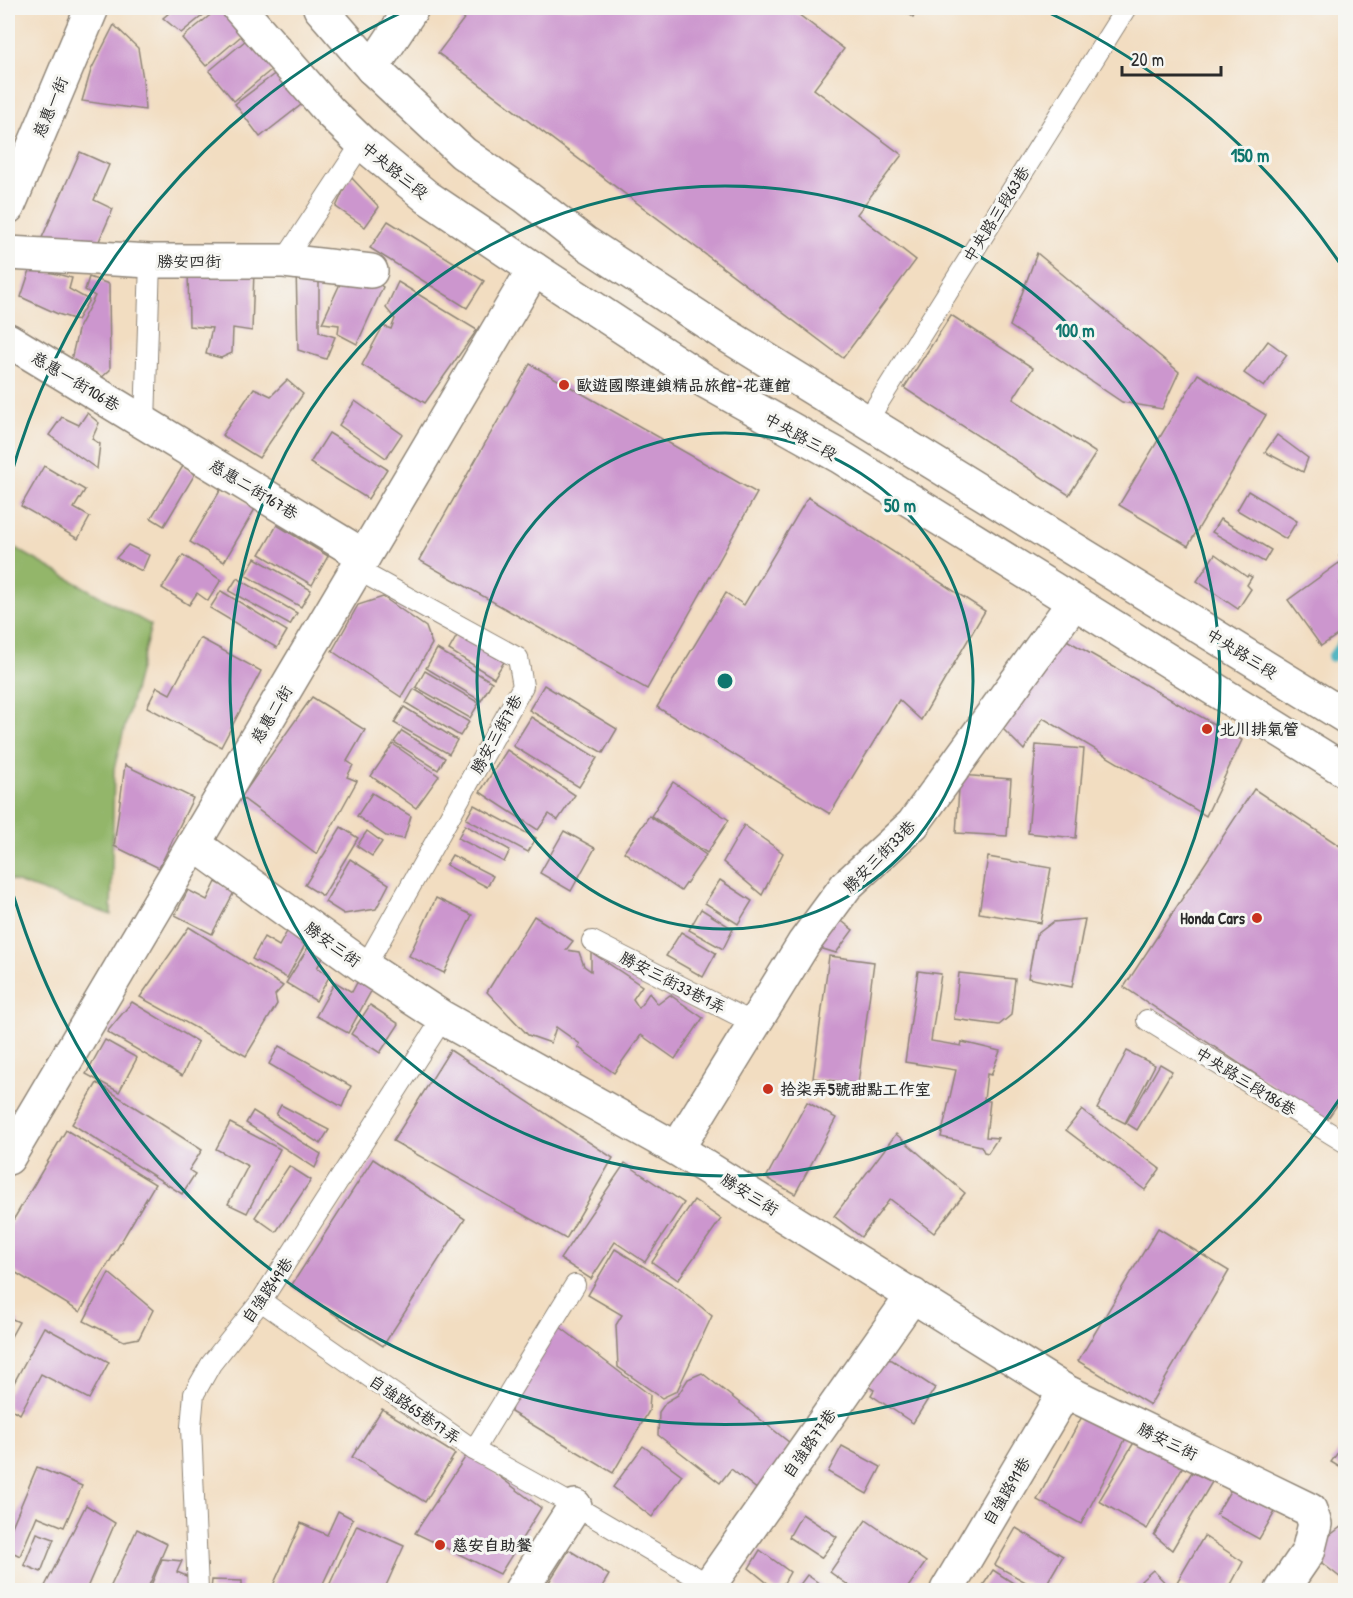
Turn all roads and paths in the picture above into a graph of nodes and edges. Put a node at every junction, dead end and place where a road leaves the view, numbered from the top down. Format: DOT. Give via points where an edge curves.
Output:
graph roads {
  1 [pos="92,8"];
  2 [pos="239,8"];
  3 [pos="320,8"];
  4 [pos="412,8"];
  5 [pos="1126,8"];
  6 [pos="372,68"];
  7 [pos="362,143"];
  8 [pos="8,207"];
  9 [pos="8,253"];
  10 [pos="150,261"];
  11 [pos="284,261"];
  12 [pos="534,269"];
  13 [pos="371,271"];
  14 [pos="8,340"];
  15 [pos="867,421"];
  16 [pos="145,423"];
  17 [pos="360,563"];
  18 [pos="1074,603"];
  19 [pos="1346,717"];
  20 [pos="1346,771"];
  21 [pos="194,844"];
  22 [pos="592,941"];
  23 [pos="364,967"];
  24 [pos="443,1018"];
  25 [pos="1147,1020"];
  26 [pos="753,1023"];
  27 [pos="1346,1143"];
  28 [pos="677,1149"];
  29 [pos="8,1158"];
  30 [pos="575,1285"];
  31 [pos="913,1295"];
  32 [pos="261,1301"];
  33 [pos="1065,1390"];
  34 [pos="474,1450"];
  35 [pos="575,1506"];
  36 [pos="712,1589"];
  37 [pos="198,1590"];
  38 [pos="521,1590"];
  39 [pos="947,1590"];
  40 [pos="1282,1590"];
  1 -- 8 [label="street, 慈惠一街"];
  2 -- 7 [label="street, 中央路三段"];
  3 -- 6 [label="street, 中央路三段"];
  4 -- 6 [label="street"];
  5 -- 15 [label="lane, 中央路三段63巷"];
  6 -- 15 [label="street, 中央路三段" via="463,153 584,242"];
  7 -- 11 [label="lane"];
  7 -- 12 [label="street, 中央路三段" via="427,196"];
  9 -- 10 [label="street, 勝安四街"];
  10 -- 11 [label="street, 勝安四街"];
  10 -- 16 [label="lane"];
  11 -- 13 [label="street, 勝安四街"];
  12 -- 17 [label="street, 慈惠二街"];
  12 -- 18 [label="street, 中央路三段" via="705,381 838,456"];
  14 -- 16 [label="street, 慈惠一街106巷"];
  15 -- 19 [label="street, 中央路三段"];
  16 -- 17 [label="street, 慈惠二街167巷"];
  17 -- 21 [label="street, 慈惠二街"];
  17 -- 23 [label="lane, 勝安三街7巷" via="518,658 523,686"];
  18 -- 20 [label="street, 中央路三段"];
  18 -- 26 [label="street, 勝安三街33巷" via="913,824 846,886"];
  21 -- 23 [label="street, 勝安三街"];
  21 -- 29 [label="street, 慈惠二街"];
  22 -- 26 [label="lane, 勝安三街33巷1弄"];
  23 -- 24 [label="street, 勝安三街"];
  24 -- 28 [label="street, 勝安三街"];
  24 -- 32 [label="lane, 自強路49巷"];
  25 -- 27 [label="lane, 中央路三段186巷"];
  26 -- 28 [label="street, 勝安三街33巷"];
  28 -- 31 [label="street, 勝安三街"];
  30 -- 34 [label="lane"];
  31 -- 33 [label="street, 勝安三街"];
  31 -- 36 [label="street, 自強路77巷"];
  32 -- 34 [label="lane, 自強路65巷17弄"];
  32 -- 37 [label="lane, 自強路49巷" via="211,1364 194,1394 191,1427"];
  33 -- 39 [label="street, 自強路91巷"];
  33 -- 40 [label="street, 勝安三街" via="1310,1510 1315,1524 1308,1552"];
  34 -- 35 [label="lane, 自強路65巷17弄"];
  35 -- 36 [label="lane, 自強路65巷17弄"];
  35 -- 38 [label="street"];
}
